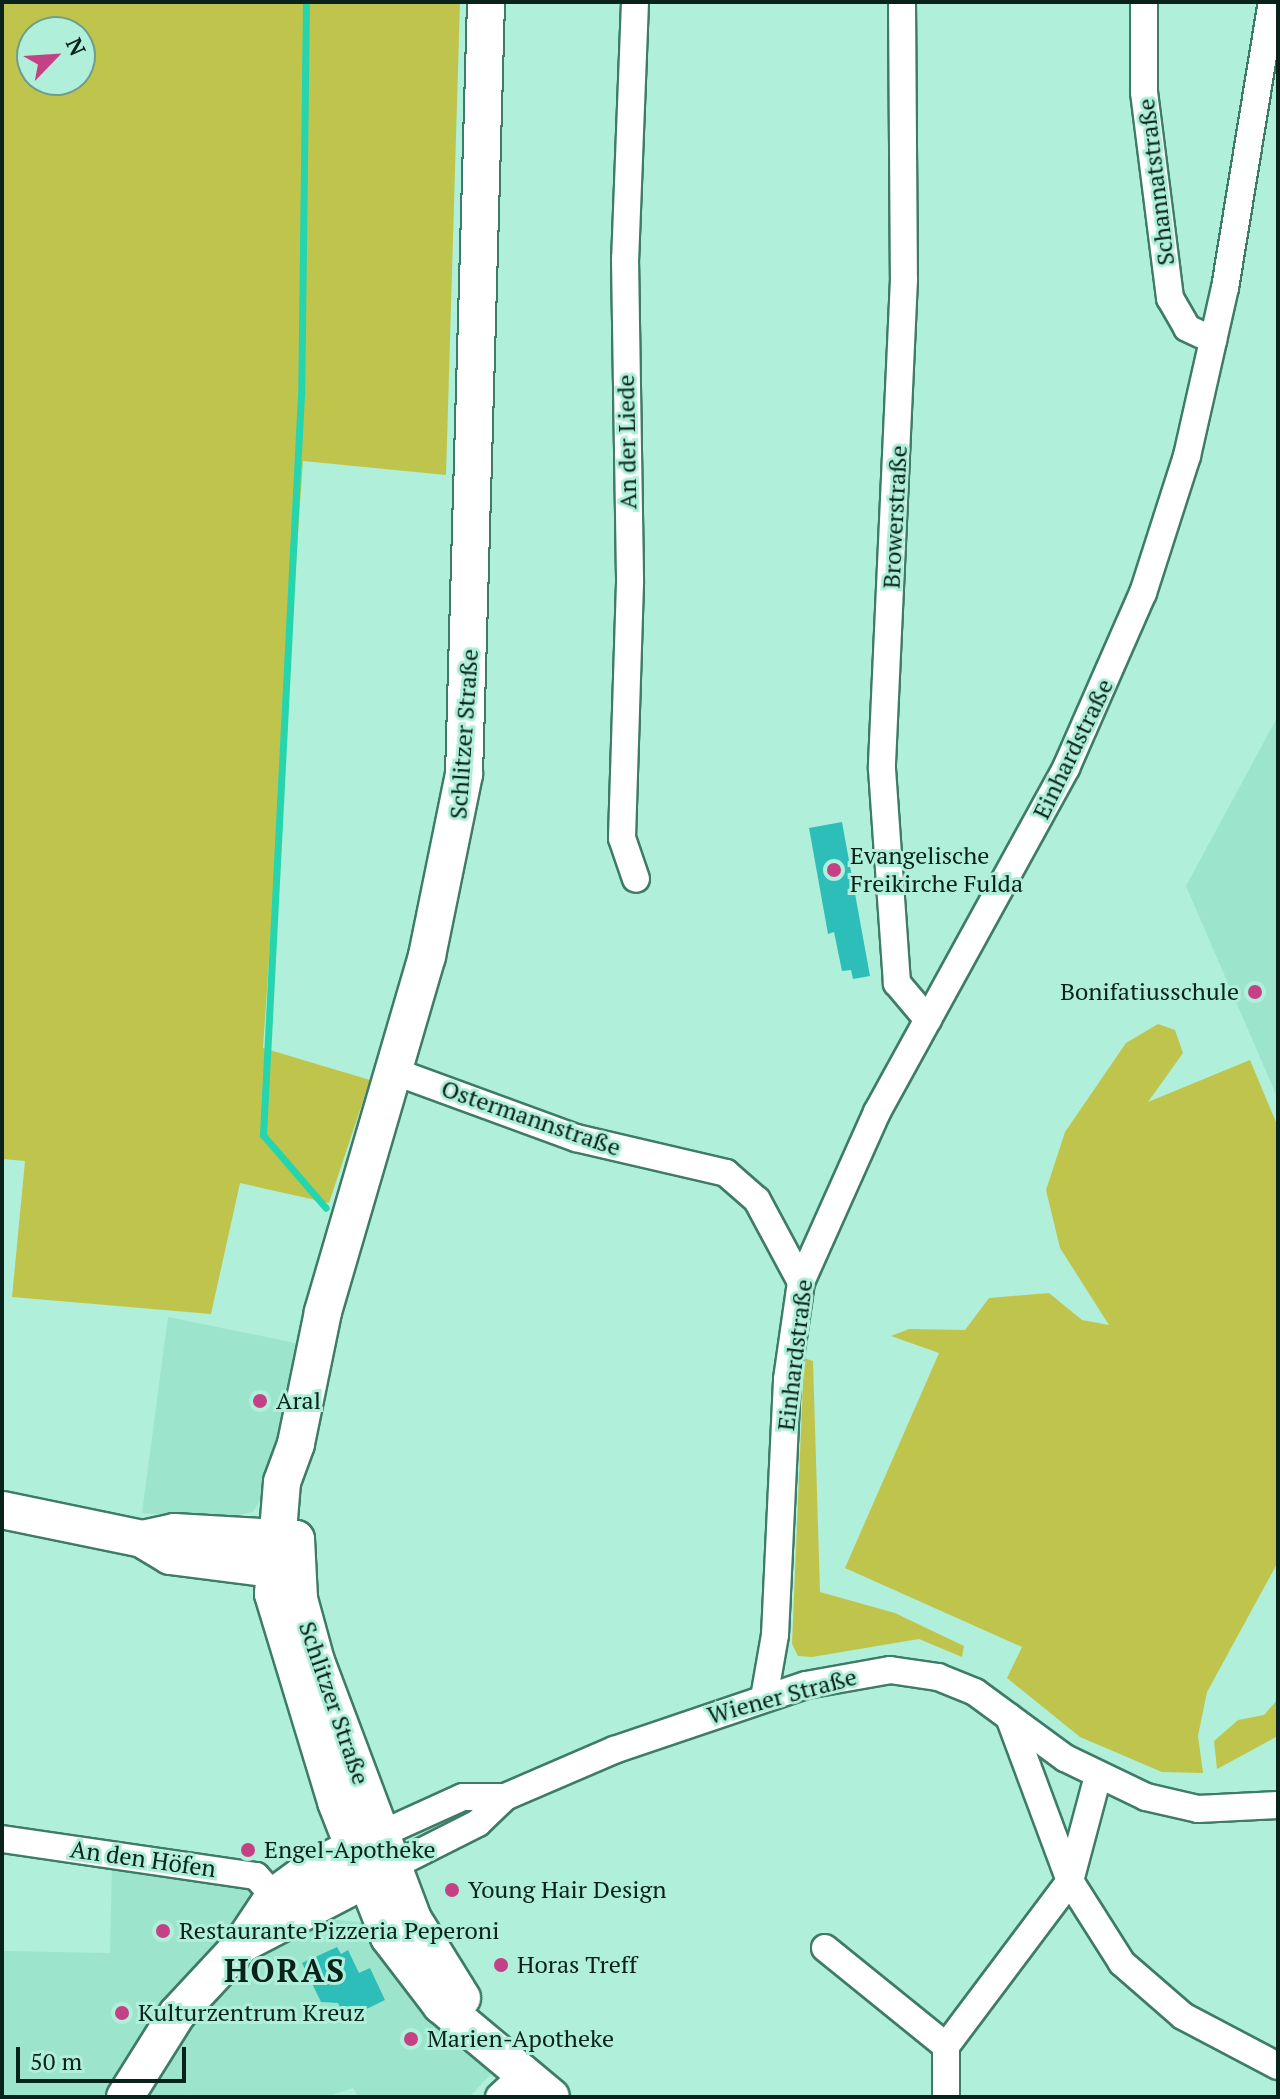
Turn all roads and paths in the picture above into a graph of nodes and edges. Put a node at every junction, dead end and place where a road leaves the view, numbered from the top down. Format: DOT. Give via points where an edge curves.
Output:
graph roads {
  1 [pos="486,2"];
  2 [pos="635,2"];
  3 [pos="902,2"];
  4 [pos="1144,2"];
  5 [pos="1272,2"];
  6 [pos="1213,340"];
  7 [pos="636,879"];
  8 [pos="928,1020"];
  9 [pos="393,1071"];
  10 [pos="801,1282"];
  11 [pos="2,1510"];
  12 [pos="285,1555"];
  13 [pos="764,1698"];
  14 [pos="1008,1715"];
  15 [pos="1098,1776"];
  16 [pos="1278,1805"];
  17 [pos="2,1839"];
  18 [pos="373,1857"];
  19 [pos="1070,1881"];
  20 [pos="274,1896"];
  21 [pos="242,1944"];
  22 [pos="825,1948"];
  23 [pos="946,2046"];
  24 [pos="1278,2066"];
  25 [pos="524,2090"];
  26 [pos="125,2097"];
  27 [pos="946,2097"];
  1 -- 9 [label="main road, Schlitzer Straße" via="469,719 446,882"];
  2 -- 7 [label="street, An der Liede" via="625,259 630,583 622,838"];
  3 -- 8 [label="street, Browerstraße" via="904,279 882,769 897,983"];
  4 -- 6 [label="street, Schannatstraße" via="1144,92 1170,298 1187,328"];
  5 -- 6 [label="street, Einhardstraße"];
  6 -- 8 [label="street, Einhardstraße" via="1174,502 1117,660 1066,768"];
  8 -- 10 [label="street, Einhardstraße" via="850,1165"];
  9 -- 10 [label="street, Ostermannstraße" via="576,1138 726,1173 757,1200"];
  9 -- 12 [label="main road, Schlitzer Straße" via="323,1312 296,1444"];
  10 -- 13 [label="street, Einhardstraße" via="787,1379 775,1635"];
  11 -- 12 [label="main road" via="142,1539 174,1532"];
  12 -- 18 [label="main road, Schlitzer Straße" via="277,1617"];
  13 -- 14 [label="street, Wiener Straße" via="849,1674 890,1670 938,1677"];
  13 -- 18 [label="street, Wiener Straße" via="638,1740 505,1797 463,1797"];
  14 -- 15 [label="street, Wiener Straße"];
  14 -- 19 [label="street"];
  15 -- 16 [label="street, Wiener Straße" via="1146,1797 1198,1809"];
  15 -- 19 [label="street"];
  17 -- 20 [label="street, An den Höfen" via="256,1876"];
  18 -- 20 [label="main road"];
  18 -- 21 [label="main road"];
  18 -- 25 [label="main road, Schlitzer Straße" via="389,1937 418,1978 484,2038"];
  19 -- 23 [label="street"];
  19 -- 24 [label="street" via="1122,1963 1183,2016"];
  20 -- 21 [label="main road"];
  21 -- 26 [label="main road" via="177,2014"];
  22 -- 23 [label="street"];
  23 -- 27 [label="street"];
}
